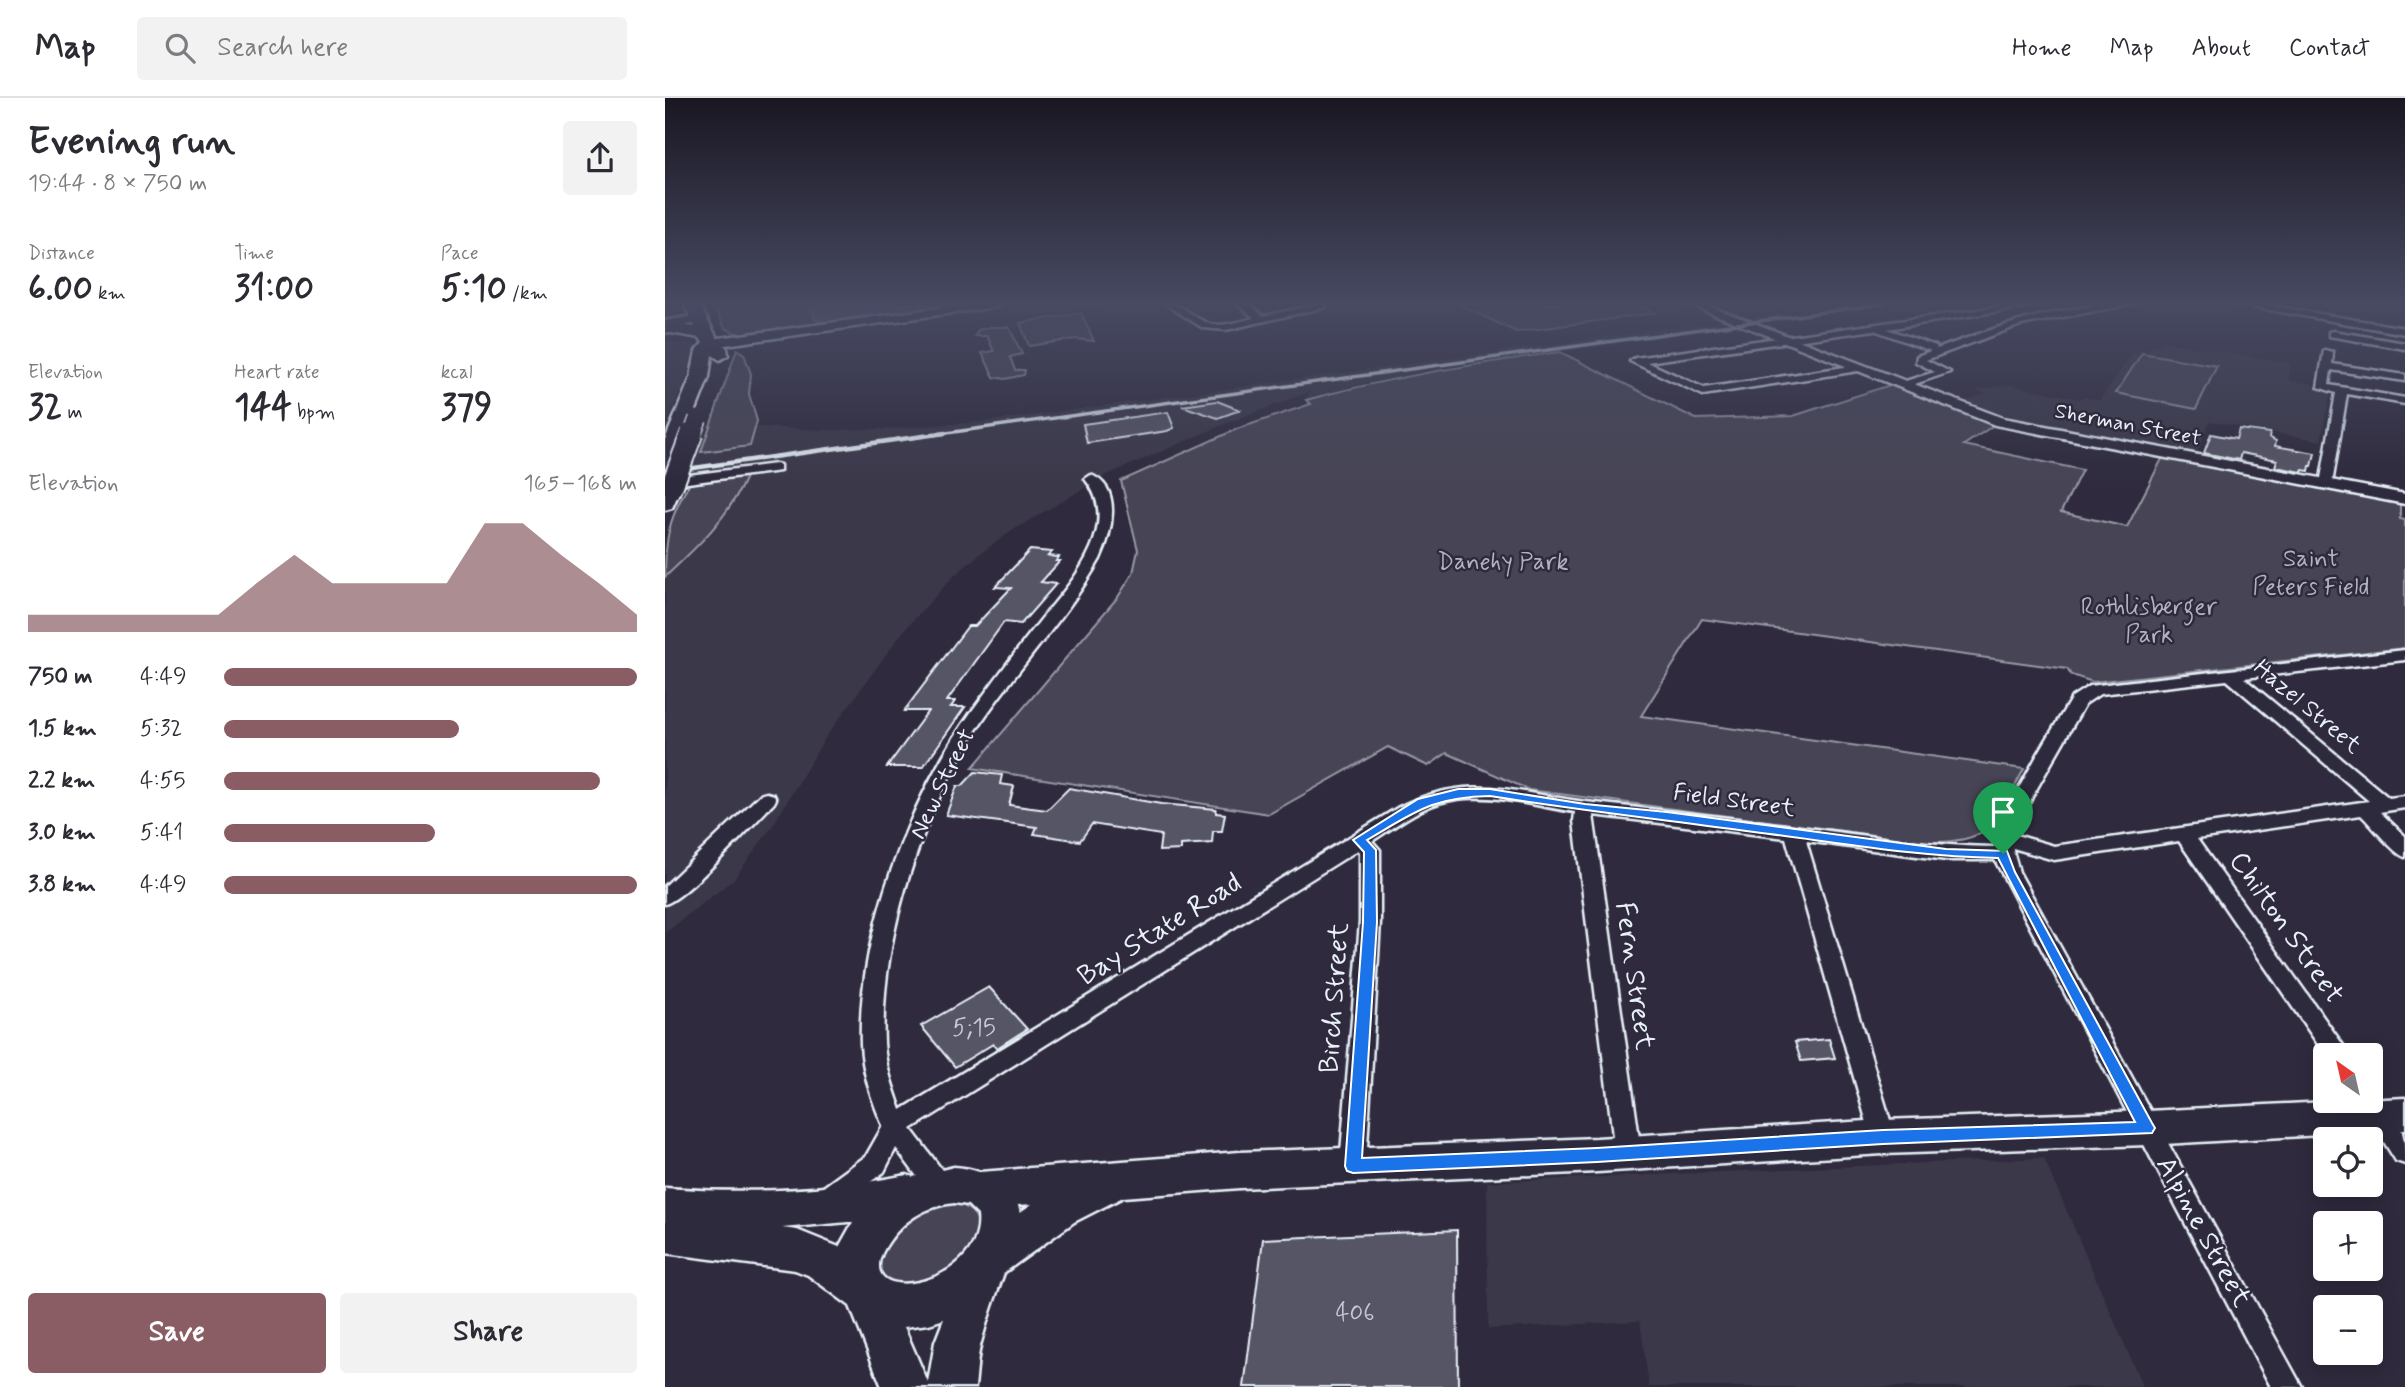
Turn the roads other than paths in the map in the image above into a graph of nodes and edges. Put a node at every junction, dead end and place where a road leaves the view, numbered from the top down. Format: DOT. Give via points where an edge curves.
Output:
graph roads {
  1 [pos="718,364"];
  2 [pos="1644,364"];
  3 [pos="1848,364"];
  4 [pos="1926,364"];
  5 [pos="2325,366"];
  6 [pos="1858,368"];
  7 [pos="2405,378"];
  8 [pos="1903,385"];
  9 [pos="2342,390"];
  10 [pos="2405,401"];
  11 [pos="690,420"];
  12 [pos="665,463"];
  13 [pos="776,468"];
  14 [pos="1091,479"];
  15 [pos="2326,484"];
  16 [pos="667,491"];
  17 [pos="2405,499"];
  18 [pos="2405,655"];
  19 [pos="2230,674"];
  20 [pos="1458,793"];
  21 [pos="767,799"];
  22 [pos="2405,802"];
  23 [pos="2385,805"];
  24 [pos="1585,808"];
  25 [pos="2365,808"];
  26 [pos="1794,834"];
  27 [pos="2185,834"];
  28 [pos="1359,840"];
  29 [pos="2004,846"];
  30 [pos="2405,850"];
  31 [pos="665,897"];
  32 [pos="2329,1043"];
  33 [pos="2384,1110"];
  34 [pos="895,1126"];
  35 [pos="2147,1128"];
  36 [pos="1883,1137"];
  37 [pos="1628,1152"];
  38 [pos="2405,1153"];
  39 [pos="1353,1166"];
  40 [pos="1133,1177"];
  41 [pos="936,1187"];
  42 [pos="980,1190"];
  43 [pos="665,1207"];
  44 [pos="815,1207"];
  45 [pos="665,1234"];
  46 [pos="987,1260"];
  47 [pos="866,1292"];
  48 [pos="906,1387"];
  49 [pos="951,1387"];
  50 [pos="2287,1387"];
  1 -- 11 [label="main road"];
  2 -- 6 [label="street" via="1703,392"];
  3 -- 6 [label="street, Sherman Street"];
  4 -- 8 [label="street" via="1945,372"];
  5 -- 7 [label="street"];
  5 -- 9 [label="street" via="2323,387"];
  6 -- 8 [label="street, Sherman Street"];
  8 -- 15 [label="street, Sherman Street" via="2000,422"];
  9 -- 10 [label="street"];
  9 -- 15 [label="street"];
  11 -- 12 [label="main road"];
  11 -- 16 [label="main road, bridge"];
  13 -- 16 [label="street"];
  14 -- 34 [label="street, New Street" via="1099,486 1105,505 1098,549 1072,591 975,719 929,802 904,867 876,981 872,1050"];
  15 -- 17 [label="street, Sherman Street"];
  18 -- 19 [label="street"];
  19 -- 23 [label="street, Hazel Street"];
  19 -- 29 [label="street" via="2115,687 2085,695 2013,815"];
  20 -- 24 [label="street, Field Street" via="1490,793"];
  20 -- 28 [label="street, Bay State Road" via="1422,802"];
  21 -- 31 [label="street"];
  22 -- 23 [label="street, Field Street"];
  23 -- 25 [label="street, Field Street"];
  24 -- 26 [label="street, Field Street"];
  24 -- 37 [label="street, Fern Street" via="1583,821"];
  25 -- 27 [label="street, Field Street"];
  25 -- 30 [label="street"];
  26 -- 29 [label="street, Field Street" via="1946,853"];
  26 -- 36 [label="street"];
  27 -- 29 [label="street, Field Street" via="2054,853"];
  27 -- 32 [label="street, Chilton Street"];
  28 -- 34 [label="street, Bay State Road"];
  28 -- 39 [label="street, Birch Street" via="1370,850 1371,886"];
  29 -- 35 [label="street, Alpine Street" via="2009,872"];
  33 -- 35 [label="main road"];
  33 -- 38 [label="street"];
  34 -- 41 [label="street, New Street" via="928,1167"];
  34 -- 44 [label="street" via="875,1164"];
  35 -- 36 [label="main road"];
  35 -- 50 [label="street, Alpine Street"];
  36 -- 37 [label="main road"];
  37 -- 39 [label="main road"];
  39 -- 40 [label="main road"];
  40 -- 42 [label="main road"];
  40 -- 46 [label="main road" via="1073,1201"];
  41 -- 42 [label="main road" via="959,1185"];
  41 -- 44 [label="main road"];
  41 -- 47 [label="main road" via="899,1203 871,1231 858,1262 858,1277"];
  42 -- 46 [label="main road" via="993,1202 1000,1219 998,1239"];
  43 -- 44 [label="main road"];
  45 -- 47 [label="main road" via="797,1250 823,1261"];
  46 -- 47 [label="main road" via="961,1286 927,1303 894,1307"];
  46 -- 49 [label="main road" via="958,1342"];
  47 -- 48 [label="main road"];
}
